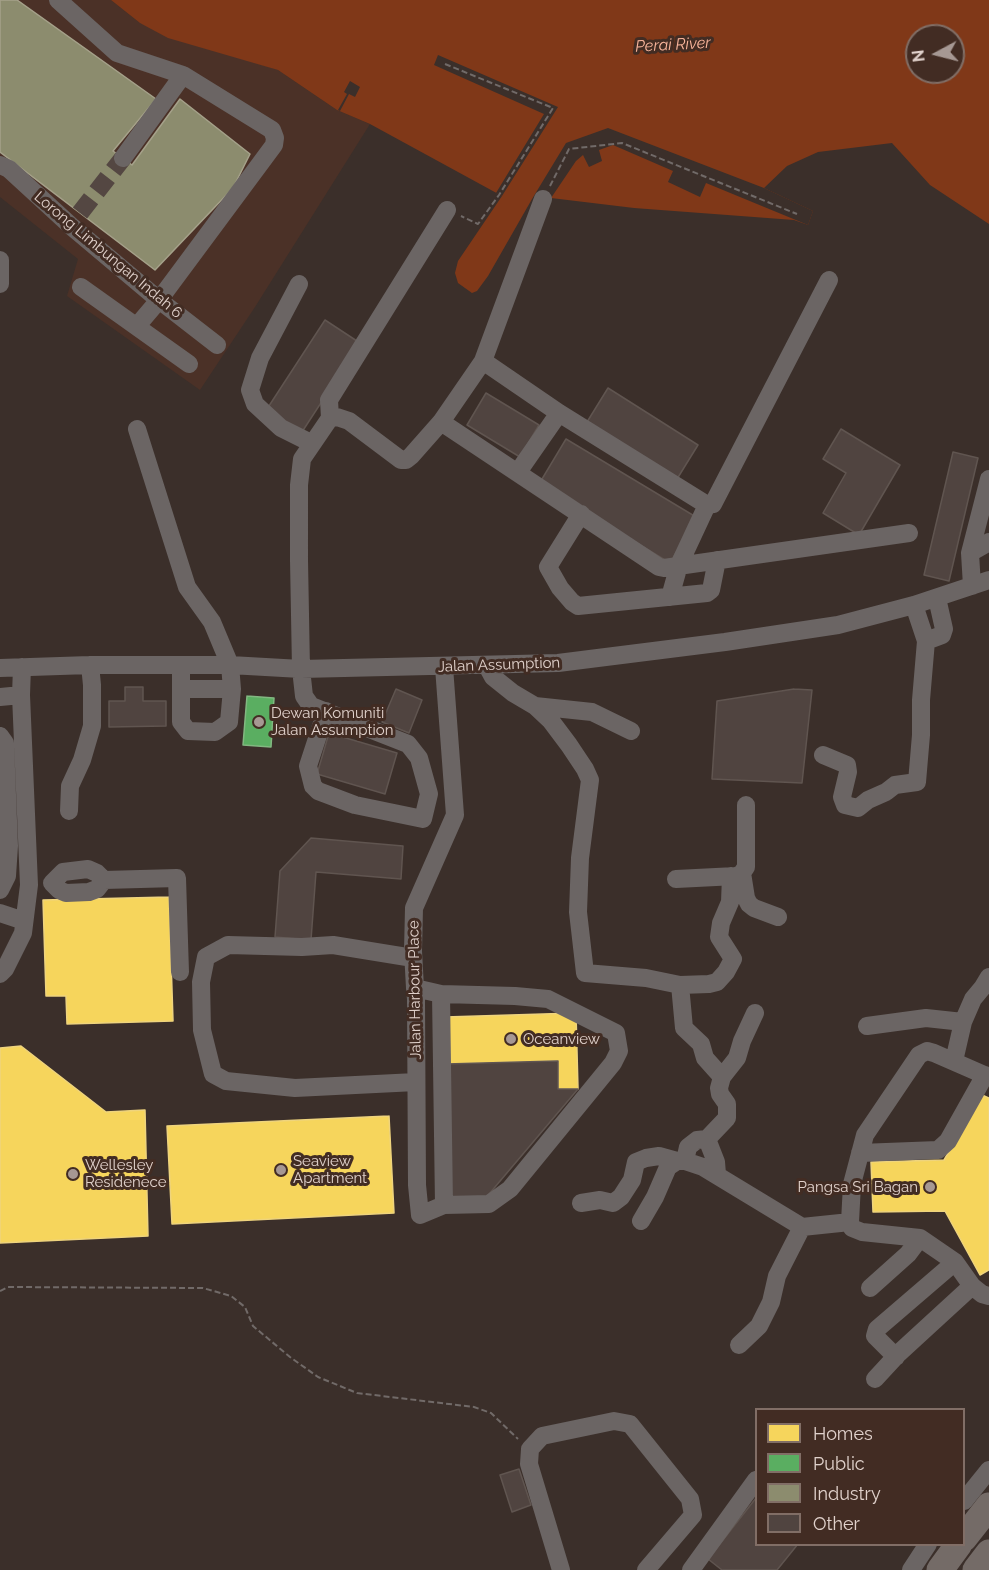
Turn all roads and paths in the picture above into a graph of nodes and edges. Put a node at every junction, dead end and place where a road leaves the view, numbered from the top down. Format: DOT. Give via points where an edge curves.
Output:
graph roads {
  1 [pos="58,0"];
  2 [pos="445,64"];
  3 [pos="183,75"];
  4 [pos="123,158"];
  5 [pos="0,165"];
  6 [pos="543,199"];
  7 [pos="447,210"];
  8 [pos="797,214"];
  9 [pos="0,260"];
  10 [pos="829,280"];
  11 [pos="0,284"];
  12 [pos="299,284"];
  13 [pos="81,287"];
  14 [pos="159,300"];
  15 [pos="137,326"];
  16 [pos="217,345"];
  17 [pos="483,361"];
  18 [pos="189,364"];
  19 [pos="560,413"];
  20 [pos="330,417"];
  21 [pos="441,422"];
  22 [pos="137,429"];
  23 [pos="311,443"];
  24 [pos="518,472"];
  25 [pos="989,479"];
  26 [pos="707,505"];
  27 [pos="581,514"];
  28 [pos="909,533"];
  29 [pos="989,542"];
  30 [pos="970,553"];
  31 [pos="717,560"];
  32 [pos="679,565"];
  33 [pos="981,583"];
  34 [pos="670,597"];
  35 [pos="937,597"];
  36 [pos="914,604"];
  37 [pos="926,641"];
  38 [pos="90,665"];
  39 [pos="181,665"];
  40 [pos="230,665"];
  41 [pos="487,666"];
  42 [pos="22,667"];
  43 [pos="444,667"];
  44 [pos="0,668"];
  45 [pos="301,669"];
  46 [pos="232,688"];
  47 [pos="181,689"];
  48 [pos="21,695"];
  49 [pos="0,697"];
  50 [pos="535,706"];
  51 [pos="326,711"];
  52 [pos="630,731"];
  53 [pos="0,736"];
  54 [pos="823,755"];
  55 [pos="747,805"];
  56 [pos="69,811"];
  57 [pos="737,875"];
  58 [pos="676,879"];
  59 [pos="29,885"];
  60 [pos="0,890"];
  61 [pos="0,914"];
  62 [pos="778,917"];
  63 [pos="0,924"];
  64 [pos="23,927"];
  65 [pos="413,958"];
  66 [pos="180,972"];
  67 [pos="0,974"];
  68 [pos="987,984"];
  69 [pos="680,985"];
  70 [pos="415,988"];
  71 [pos="441,994"];
  72 [pos="755,1013"];
  73 [pos="963,1023"];
  74 [pos="867,1026"];
  75 [pos="954,1061"];
  76 [pos="987,1076"];
  77 [pos="722,1077"];
  78 [pos="416,1082"];
  79 [pos="707,1139"];
  80 [pos="860,1153"];
  81 [pos="681,1161"];
  82 [pos="717,1174"];
  83 [pos="580,1203"];
  84 [pos="444,1205"];
  85 [pos="641,1221"];
  86 [pos="850,1222"];
  87 [pos="802,1227"];
  88 [pos="920,1238"];
  89 [pos="955,1262"];
  90 [pos="972,1286"];
  91 [pos="870,1288"];
  92 [pos="0,1291"];
  93 [pos="989,1296"];
  94 [pos="739,1345"];
  95 [pos="896,1357"];
  96 [pos="874,1379"];
  97 [pos="530,1449"];
  98 [pos="989,1470"];
  99 [pos="755,1481"];
  100 [pos="973,1516"];
  101 [pos="927,1546"];
  102 [pos="957,1546"];
  103 [pos="989,1553"];
  104 [pos="561,1570"];
  105 [pos="646,1570"];
  106 [pos="691,1570"];
  107 [pos="911,1570"];
  108 [pos="940,1570"];
  109 [pos="976,1570"];
  1 -- 3 [label="street" via="117,53"];
  2 -- 7 [label="path" via="553,108 478,224"];
  3 -- 4 [label="street"];
  3 -- 14 [label="street" via="272,130 275,138 274,145"];
  5 -- 14 [label="street, Lorong Limbungan Indah 6" via="75,219"];
  6 -- 8 [label="path" via="569,149 622,143"];
  6 -- 17 [label="street"];
  7 -- 20 [label="street" via="329,400"];
  9 -- 11 [label="street"];
  10 -- 26 [label="street" via="713,504"];
  12 -- 23 [label="street" via="260,358 250,390 255,404 281,428"];
  13 -- 15 [label="street"];
  14 -- 15 [label="street"];
  14 -- 16 [label="street, Lorong Limbungan Indah 6"];
  15 -- 18 [label="street"];
  17 -- 19 [label="street"];
  17 -- 21 [label="street"];
  19 -- 24 [label="street"];
  19 -- 26 [label="street"];
  20 -- 21 [label="street" via="349,421 401,460 411,456"];
  20 -- 23 [label="street"];
  21 -- 24 [label="street"];
  22 -- 40 [label="street" via="187,587 212,622"];
  23 -- 45 [label="street" via="302,459 299,485"];
  24 -- 27 [label="street"];
  25 -- 30 [label="street"];
  26 -- 32 [label="street"];
  27 -- 32 [label="street" via="659,567"];
  27 -- 34 [label="street" via="548,567 572,602 578,606"];
  28 -- 31 [label="street"];
  29 -- 30 [label="street"];
  30 -- 33 [label="street"];
  31 -- 32 [label="street"];
  31 -- 34 [label="street" via="711,590"];
  32 -- 34 [label="street"];
  33 -- 35 [label="street, Jalan Assumption"];
  35 -- 36 [label="street, Jalan Assumption"];
  35 -- 37 [label="street" via="944,629 942,635"];
  36 -- 37 [label="street"];
  36 -- 41 [label="street, Jalan Assumption" via="838,625 724,642 558,663"];
  37 -- 54 [label="street" via="917,782 895,785 858,808 845,805 842,797 847,765"];
  38 -- 39 [label="street, Jalan Assumption"];
  38 -- 42 [label="street, Jalan Assumption"];
  38 -- 56 [label="street" via="92,726 70,786"];
  39 -- 40 [label="street, Jalan Assumption"];
  39 -- 47 [label="street"];
  40 -- 45 [label="street, Jalan Assumption"];
  40 -- 46 [label="street"];
  41 -- 43 [label="street, Jalan Assumption"];
  41 -- 50 [label="street" via="493,677"];
  42 -- 44 [label="street, Jalan Assumption"];
  42 -- 48 [label="street"];
  43 -- 45 [label="street, Jalan Assumption"];
  43 -- 65 [label="street, Jalan Harbour Place" via="455,815 414,908"];
  45 -- 51 [label="street" via="304,696 312,706"];
  46 -- 47 [label="street"];
  46 -- 47 [label="street" via="229,722 215,732 188,731 181,722"];
  48 -- 49 [label="street"];
  48 -- 59 [label="street"];
  50 -- 52 [label="street" via="592,712"];
  50 -- 69 [label="street" via="569,745 590,780 578,912 585,973"];
  51 -- 51 [label="street" via="408,744 418,758 429,794 423,819 355,805 313,786 308,766"];
  53 -- 60 [label="street" via="5,743 9,846 7,876"];
  55 -- 57 [label="street" via="746,867"];
  57 -- 58 [label="street"];
  57 -- 62 [label="street" via="749,904"];
  57 -- 69 [label="street" via="719,937 732,959 729,965 717,982"];
  59 -- 64 [label="street"];
  59 -- 66 [label="street" via="52,883 63,872 88,869 104,880 177,878"];
  61 -- 64 [label="street"];
  63 -- 64 [label="street"];
  64 -- 67 [label="street"];
  65 -- 70 [label="street, Jalan Harbour Place"];
  65 -- 78 [label="street" via="333,945 228,945 206,957 201,992 202,1030 213,1074 226,1081 295,1088"];
  68 -- 73 [label="street" via="973,999"];
  69 -- 77 [label="street" via="684,1028 701,1044 705,1058"];
  70 -- 71 [label="street"];
  70 -- 78 [label="street, Jalan Harbour Place"];
  71 -- 84 [label="street"];
  71 -- 84 [label="street" via="548,999 616,1033 619,1051 510,1189 489,1204"];
  72 -- 77 [label="street" via="737,1058"];
  73 -- 74 [label="street" via="926,1018"];
  73 -- 75 [label="street"];
  75 -- 76 [label="street"];
  75 -- 80 [label="street" via="927,1051 919,1055 865,1135"];
  76 -- 80 [label="street" via="948,1141 938,1150"];
  77 -- 79 [label="street" via="719,1088 728,1104 727,1118"];
  78 -- 84 [label="street, Jalan Harbour Place" via="420,1215"];
  79 -- 81 [label="street" via="688,1147"];
  79 -- 82 [label="street"];
  80 -- 86 [label="street" via="852,1184"];
  81 -- 82 [label="street"];
  81 -- 83 [label="street" via="659,1156 636,1162 632,1180 613,1203"];
  81 -- 85 [label="street" via="668,1167"];
  82 -- 87 [label="street"];
  86 -- 87 [label="street"];
  86 -- 88 [label="street" via="852,1228 862,1232"];
  87 -- 94 [label="street" via="777,1276 771,1302 759,1326"];
  88 -- 89 [label="street"];
  88 -- 91 [label="street"];
  89 -- 90 [label="street"];
  89 -- 95 [label="street" via="877,1329 875,1335"];
  90 -- 93 [label="street"];
  90 -- 95 [label="street"];
  92 -- 97 [label="path" via="8,1287 202,1288 231,1296 245,1307 253,1326 318,1377 357,1393 474,1407 491,1413"];
  95 -- 96 [label="street"];
  97 -- 104 [label="street" via="528,1464"];
  97 -- 105 [label="street" via="542,1436 614,1421 630,1424 690,1498 693,1515"];
  98 -- 100 [label="street"];
  99 -- 106 [label="street"];
  101 -- 107 [label="street"];
  102 -- 108 [label="highway"];
  103 -- 109 [label="highway"];
}
